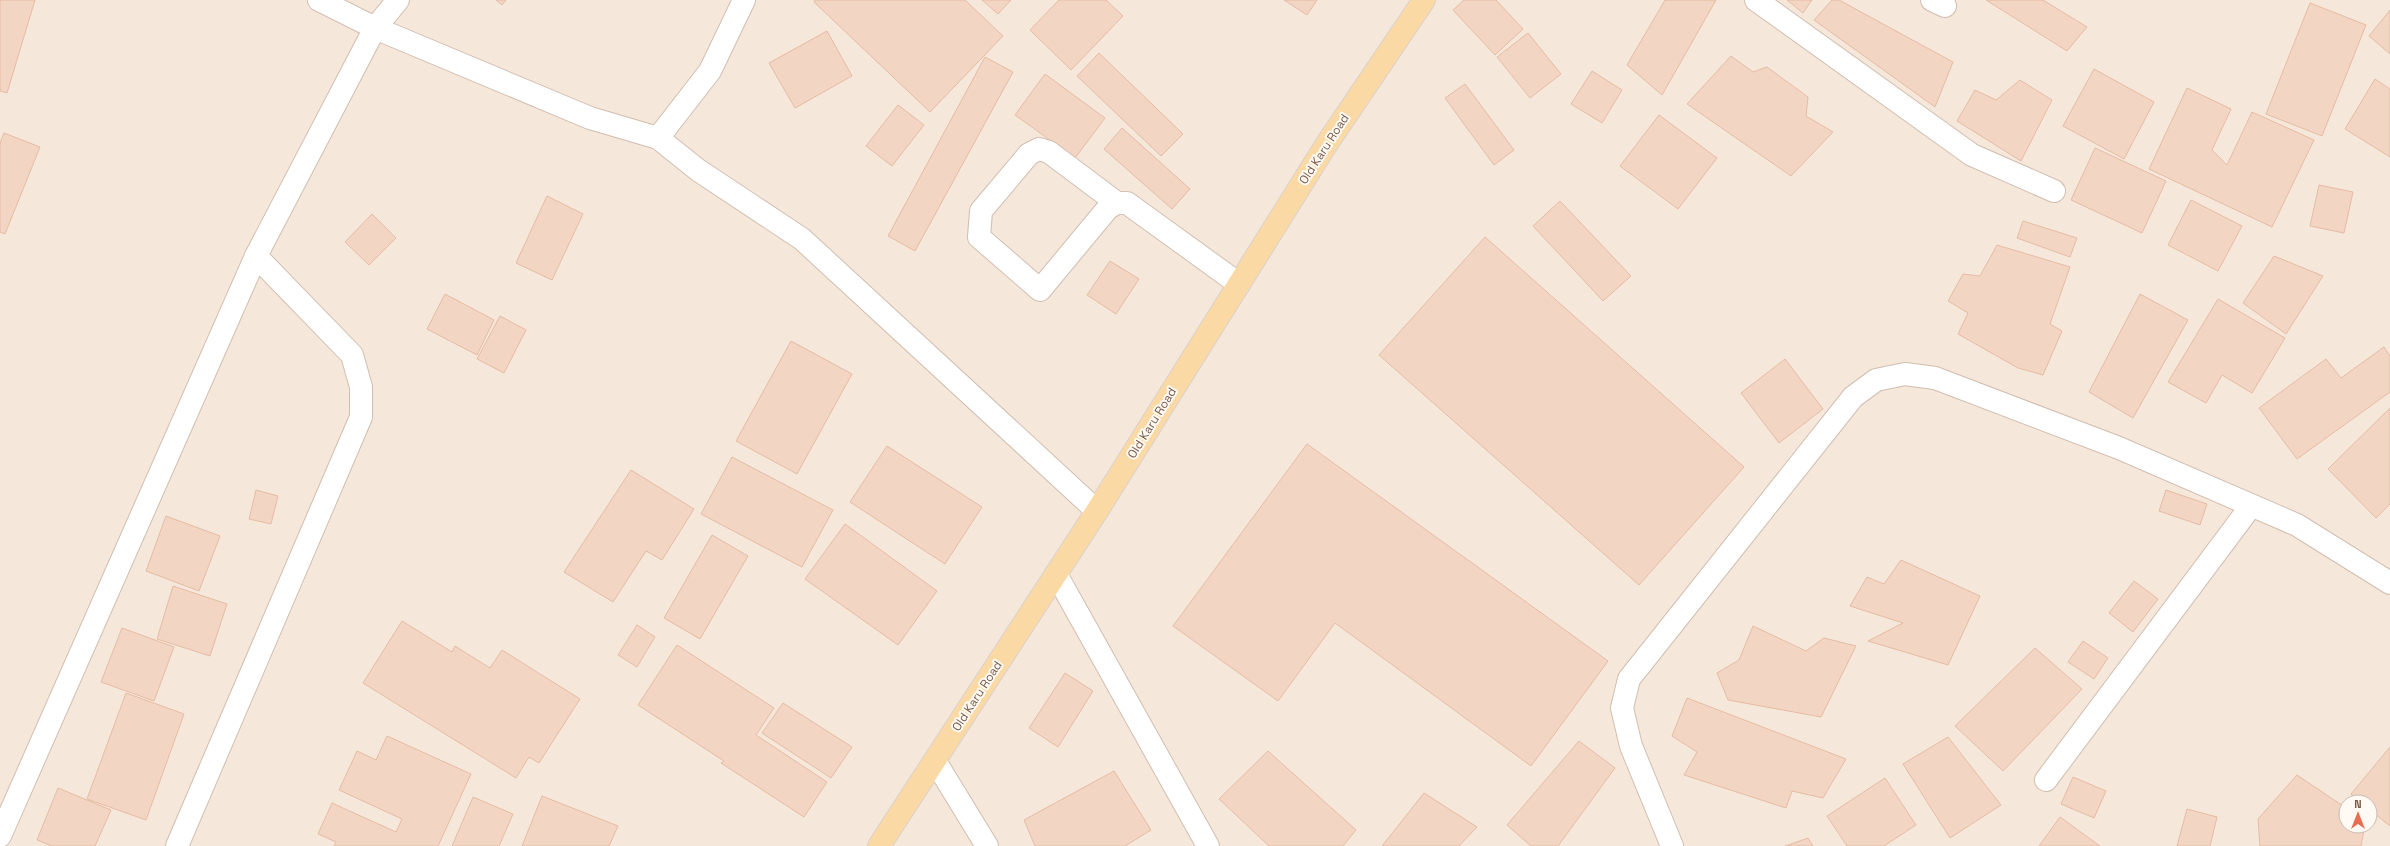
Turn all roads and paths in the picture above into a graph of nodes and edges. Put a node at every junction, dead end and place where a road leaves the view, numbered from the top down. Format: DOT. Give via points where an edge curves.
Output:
graph roads {
  1 [pos="319,0"];
  2 [pos="398,0"];
  3 [pos="744,0"];
  4 [pos="1424,0"];
  5 [pos="1756,0"];
  6 [pos="375,28"];
  7 [pos="658,138"];
  8 [pos="2054,191"];
  9 [pos="1116,203"];
  10 [pos="256,256"];
  11 [pos="1239,284"];
  12 [pos="2251,506"];
  13 [pos="1097,511"];
  14 [pos="1056,574"];
  15 [pos="2390,583"];
  16 [pos="935,761"];
  17 [pos="2046,780"];
  18 [pos="0,836"];
  19 [pos="177,846"];
  20 [pos="879,846"];
  21 [pos="987,846"];
  22 [pos="1208,846"];
  23 [pos="1672,846"];
  1 -- 6 [label="street"];
  2 -- 6 [label="street"];
  3 -- 7 [label="street" via="710,71"];
  4 -- 11 [label="main road, Old Karu Road" via="1326,145"];
  5 -- 8 [label="street" via="1972,155"];
  6 -- 7 [label="street" via="590,118"];
  6 -- 10 [label="street"];
  7 -- 13 [label="street" via="698,170 802,239"];
  9 -- 9 [label="street" via="1049,152 1039,149 1029,154 980,211 979,237 1040,290 1108,208"];
  9 -- 11 [label="street" via="1127,203"];
  10 -- 18 [label="street"];
  10 -- 19 [label="street" via="352,355 361,387 361,417"];
  11 -- 13 [label="main road, Old Karu Road"];
  12 -- 15 [label="street" via="2297,525"];
  12 -- 17 [label="street"];
  12 -- 23 [label="street" via="2120,448 1935,378 1905,374 1876,380 1853,397 1629,679 1622,708 1631,746"];
  13 -- 14 [label="main road, Old Karu Road"];
  14 -- 16 [label="main road, Old Karu Road"];
  14 -- 22 [label="street"];
  16 -- 20 [label="main road, Old Karu Road"];
  16 -- 21 [label="street"];
}
